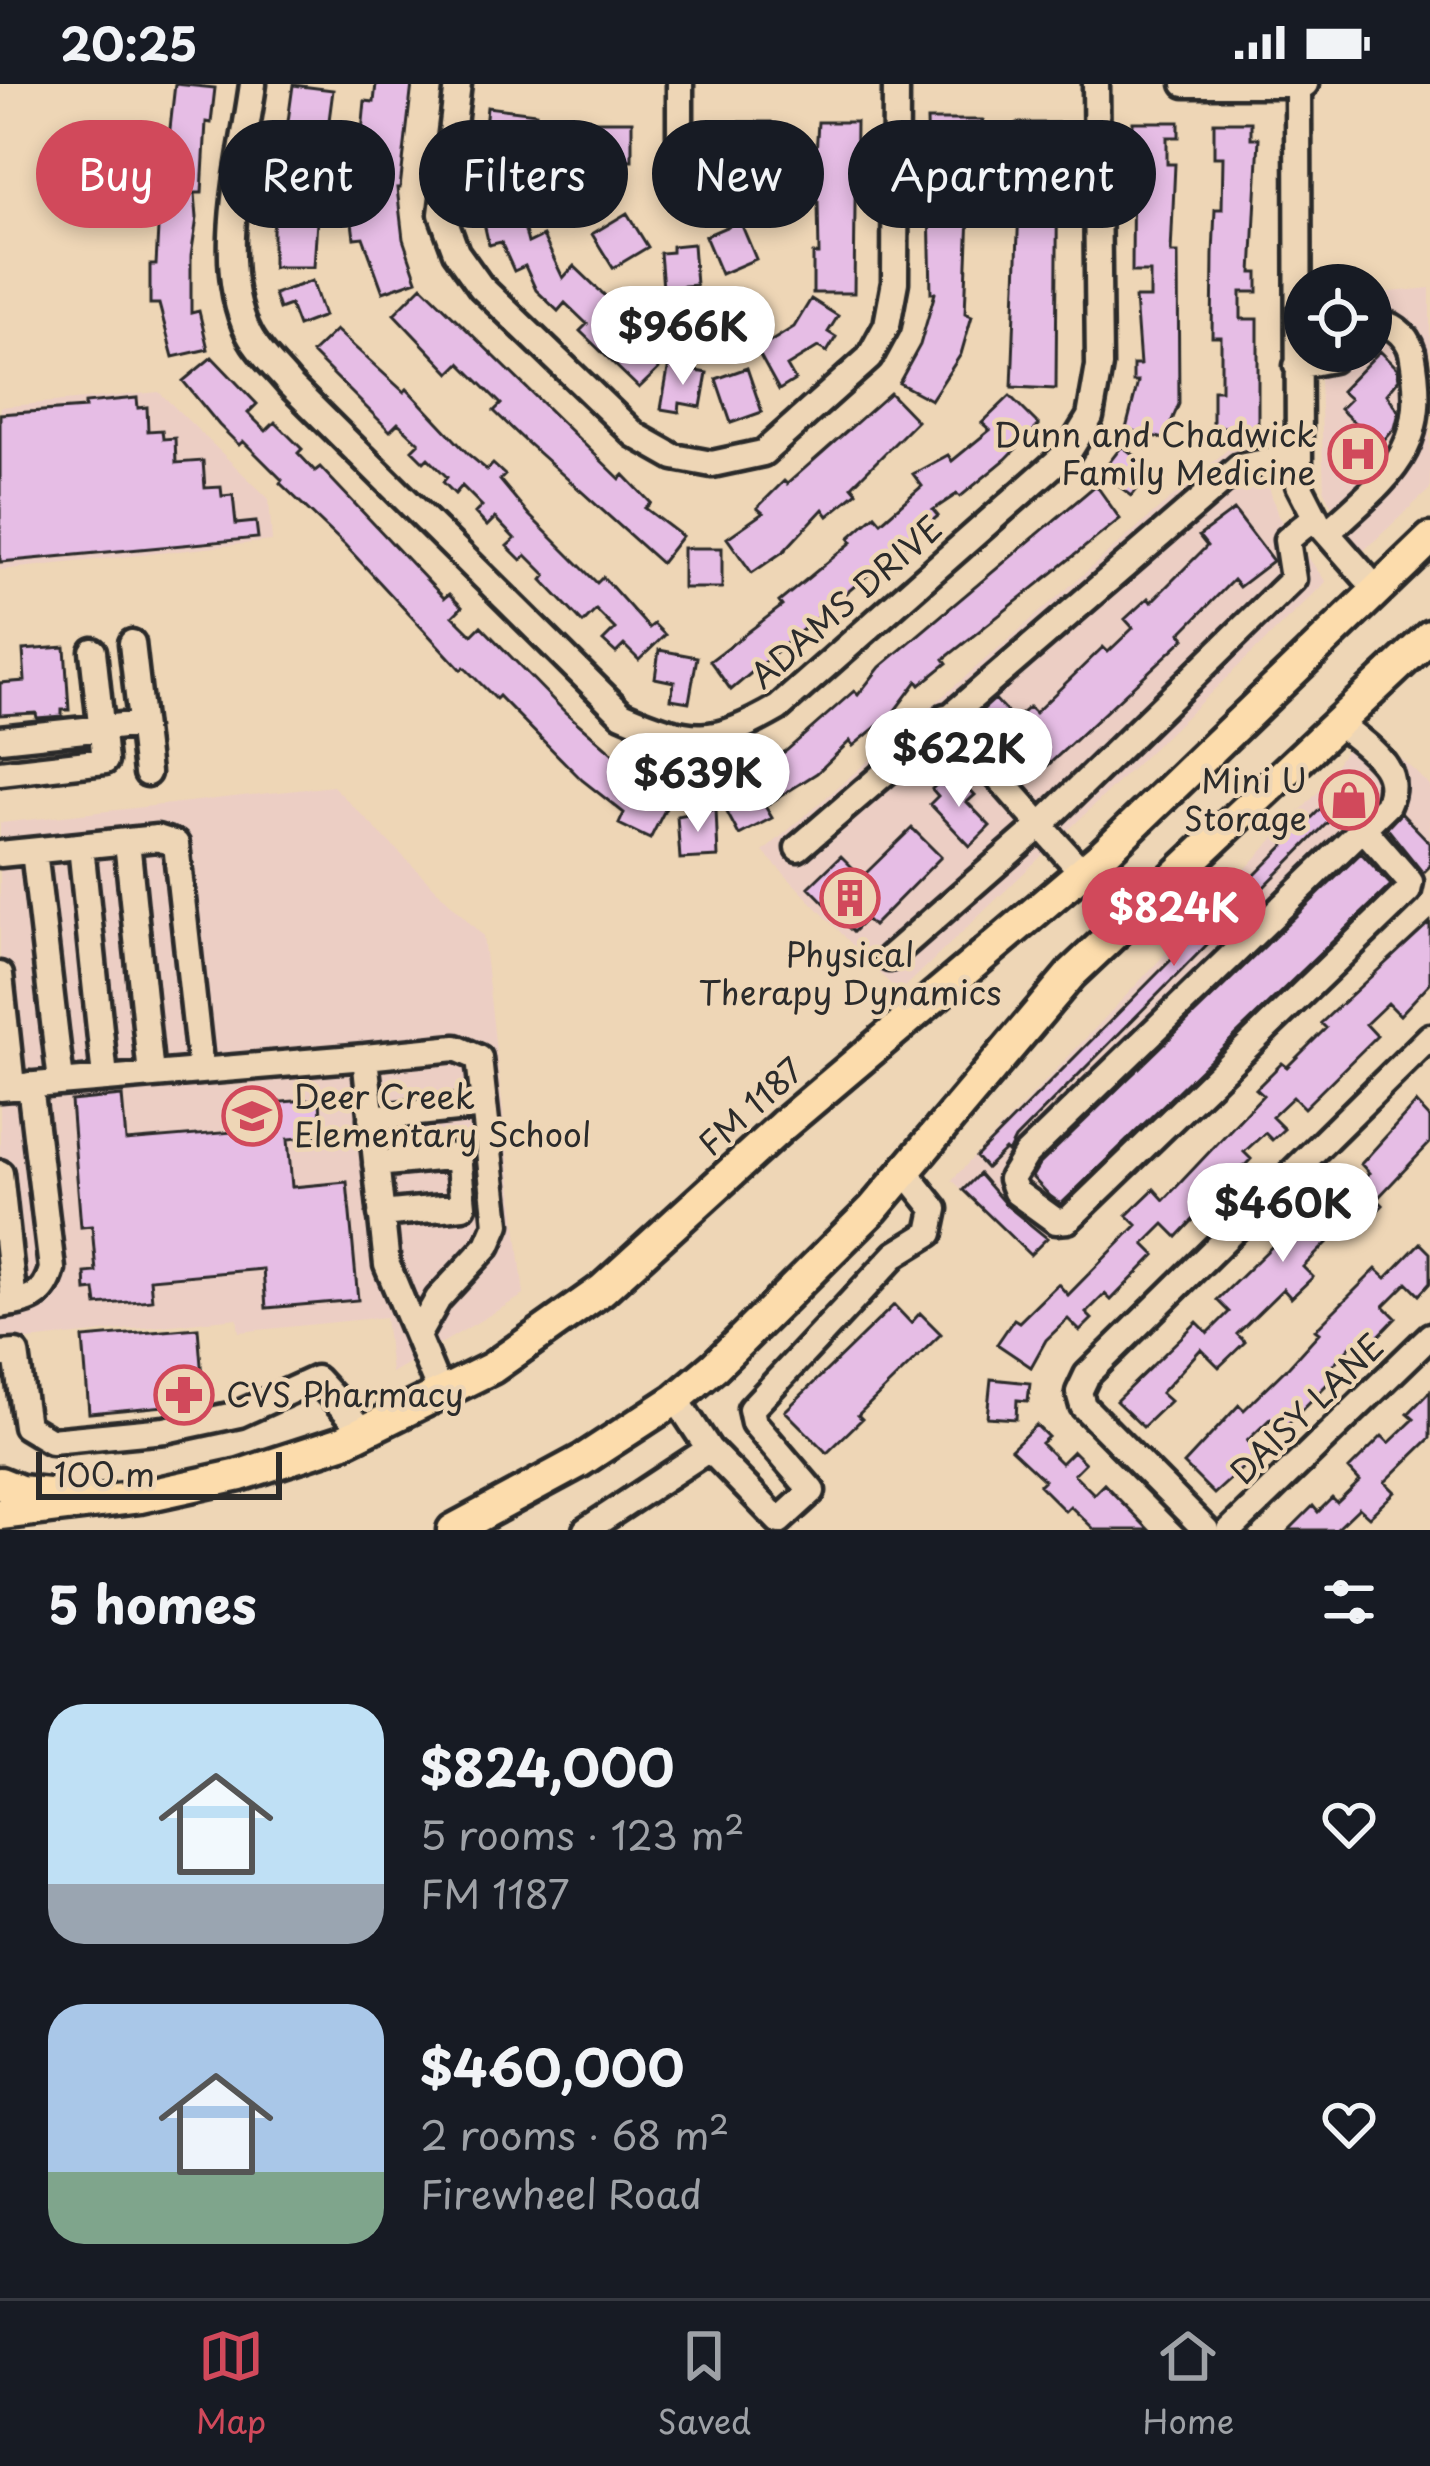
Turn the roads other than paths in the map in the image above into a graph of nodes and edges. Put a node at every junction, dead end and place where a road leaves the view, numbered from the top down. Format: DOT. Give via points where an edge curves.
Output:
graph roads {
  1 [pos="253,84"];
  2 [pos="458,84"];
  3 [pos="680,84"];
  4 [pos="896,84"];
  5 [pos="1096,84"];
  6 [pos="1185,84"];
  7 [pos="1300,84"];
  8 [pos="680,120"];
  9 [pos="1298,264"];
  10 [pos="1392,327"];
  11 [pos="1297,372"];
  12 [pos="1298,456"];
  13 [pos="1321,525"];
  14 [pos="1430,539"];
  15 [pos="1378,590"];
  16 [pos="1430,636"];
  17 [pos="132,643"];
  18 [pos="93,651"];
  19 [pos="945,717"];
  20 [pos="1338,722"];
  21 [pos="141,724"];
  22 [pos="101,729"];
  23 [pos="0,739"];
  24 [pos="0,773"];
  25 [pos="146,773"];
  26 [pos="1040,825"];
  27 [pos="1363,828"];
  28 [pos="127,841"];
  29 [pos="81,846"];
  30 [pos="798,848"];
  31 [pos="34,851"];
  32 [pos="0,854"];
  33 [pos="1082,872"];
  34 [pos="889,958"];
  35 [pos="0,975"];
  36 [pos="1424,1054"];
  37 [pos="364,1057"];
  38 [pos="201,1071"];
  39 [pos="151,1075"];
  40 [pos="105,1078"];
  41 [pos="61,1082"];
  42 [pos="14,1086"];
  43 [pos="484,1106"];
  44 [pos="370,1118"];
  45 [pos="376,1164"];
  46 [pos="903,1169"];
  47 [pos="0,1173"];
  48 [pos="491,1177"];
  49 [pos="460,1180"];
  50 [pos="381,1214"];
  51 [pos="7,1304"];
  52 [pos="417,1336"];
  53 [pos="1430,1336"];
  54 [pos="0,1354"];
  55 [pos="440,1392"];
  56 [pos="676,1399"];
  57 [pos="372,1429"];
  58 [pos="709,1449"];
  59 [pos="0,1483"];
  60 [pos="90,1504"];
  61 [pos="0,1514"];
  62 [pos="775,1525"];
  63 [pos="36,1530"];
  64 [pos="453,1530"];
  65 [pos="586,1530"];
  66 [pos="1206,1530"];
  67 [pos="1230,1530"];
  1 -- 5 [label="street, ADAMS DRIVE" via="234,286 250,335 290,386 622,714 696,738 734,734 778,708 1069,451 1090,417 1100,366"];
  2 -- 4 [label="street" via="442,214 456,252 635,435 674,457 712,464 763,453 869,358 887,325 895,282"];
  3 -- 8 [label="street"];
  6 -- 7 [label="street"];
  7 -- 9 [label="street"];
  10 -- 13 [label="street" via="1408,338 1423,418 1393,476"];
  11 -- 12 [label="street"];
  12 -- 13 [label="street" via="1299,484"];
  12 -- 19 [label="street" via="1239,467"];
  13 -- 15 [label="street"];
  13 -- 26 [label="street" via="1287,540 1293,579"];
  14 -- 15 [label="main road, FM 1187 / FM 1187"];
  15 -- 33 [label="main road, FM 1187 / FM 1187"];
  16 -- 20 [label="main road"];
  17 -- 21 [label="street"];
  18 -- 22 [label="street"];
  19 -- 26 [label="street"];
  19 -- 30 [label="street"];
  20 -- 27 [label="street" via="1393,773 1387,806"];
  20 -- 46 [label="main road" via="1071,974"];
  21 -- 22 [label="street"];
  21 -- 25 [label="street"];
  22 -- 23 [label="street"];
  22 -- 24 [label="street" via="105,761"];
  26 -- 33 [label="street"];
  26 -- 34 [label="street"];
  27 -- 27 [label="street" via="1026,1155 1011,1179 1016,1192 1056,1221 1068,1220 1408,891 1410,882"];
  28 -- 29 [label="street"];
  28 -- 38 [label="street" via="176,844"];
  28 -- 39 [label="street"];
  29 -- 31 [label="street"];
  29 -- 40 [label="street"];
  31 -- 32 [label="street"];
  31 -- 41 [label="street"];
  33 -- 55 [label="main road, FM 1187 / FM 1187" via="783,1125 602,1291 491,1368"];
  35 -- 42 [label="street"];
  36 -- 66 [label="street" via="1087,1375 1079,1392 1083,1406"];
  37 -- 38 [label="street"];
  37 -- 43 [label="street" via="469,1050 479,1058"];
  37 -- 44 [label="street"];
  38 -- 39 [label="street"];
  39 -- 40 [label="street"];
  40 -- 41 [label="street"];
  41 -- 42 [label="street"];
  42 -- 51 [label="street" via="52,1269 33,1300"];
  43 -- 44 [label="street"];
  43 -- 48 [label="street"];
  44 -- 45 [label="street"];
  45 -- 49 [label="street" via="458,1156"];
  45 -- 50 [label="street"];
  46 -- 56 [label="main road" via="873,1209"];
  46 -- 62 [label="street" via="935,1209 930,1233 896,1254 751,1409 812,1491"];
  47 -- 51 [label="street"];
  48 -- 49 [label="street"];
  48 -- 52 [label="street" via="496,1223 488,1245 438,1299"];
  49 -- 50 [label="street" via="463,1206"];
  50 -- 52 [label="street" via="387,1264"];
  52 -- 55 [label="street"];
  53 -- 67 [label="street, DAISY LANE"];
  54 -- 57 [label="street" via="16,1353 26,1426 51,1441 239,1414 316,1379"];
  55 -- 57 [label="main road, FM 1187 / FM 1187"];
  56 -- 58 [label="street"];
  56 -- 64 [label="main road"];
  57 -- 60 [label="main road, FM 1187 / FM 1187" via="240,1474"];
  57 -- 63 [label="main road" via="361,1447 262,1484"];
  58 -- 62 [label="street"];
  58 -- 65 [label="street"];
  59 -- 60 [label="main road"];
  60 -- 61 [label="main road, FM 1187 / FM 1187"];
}
